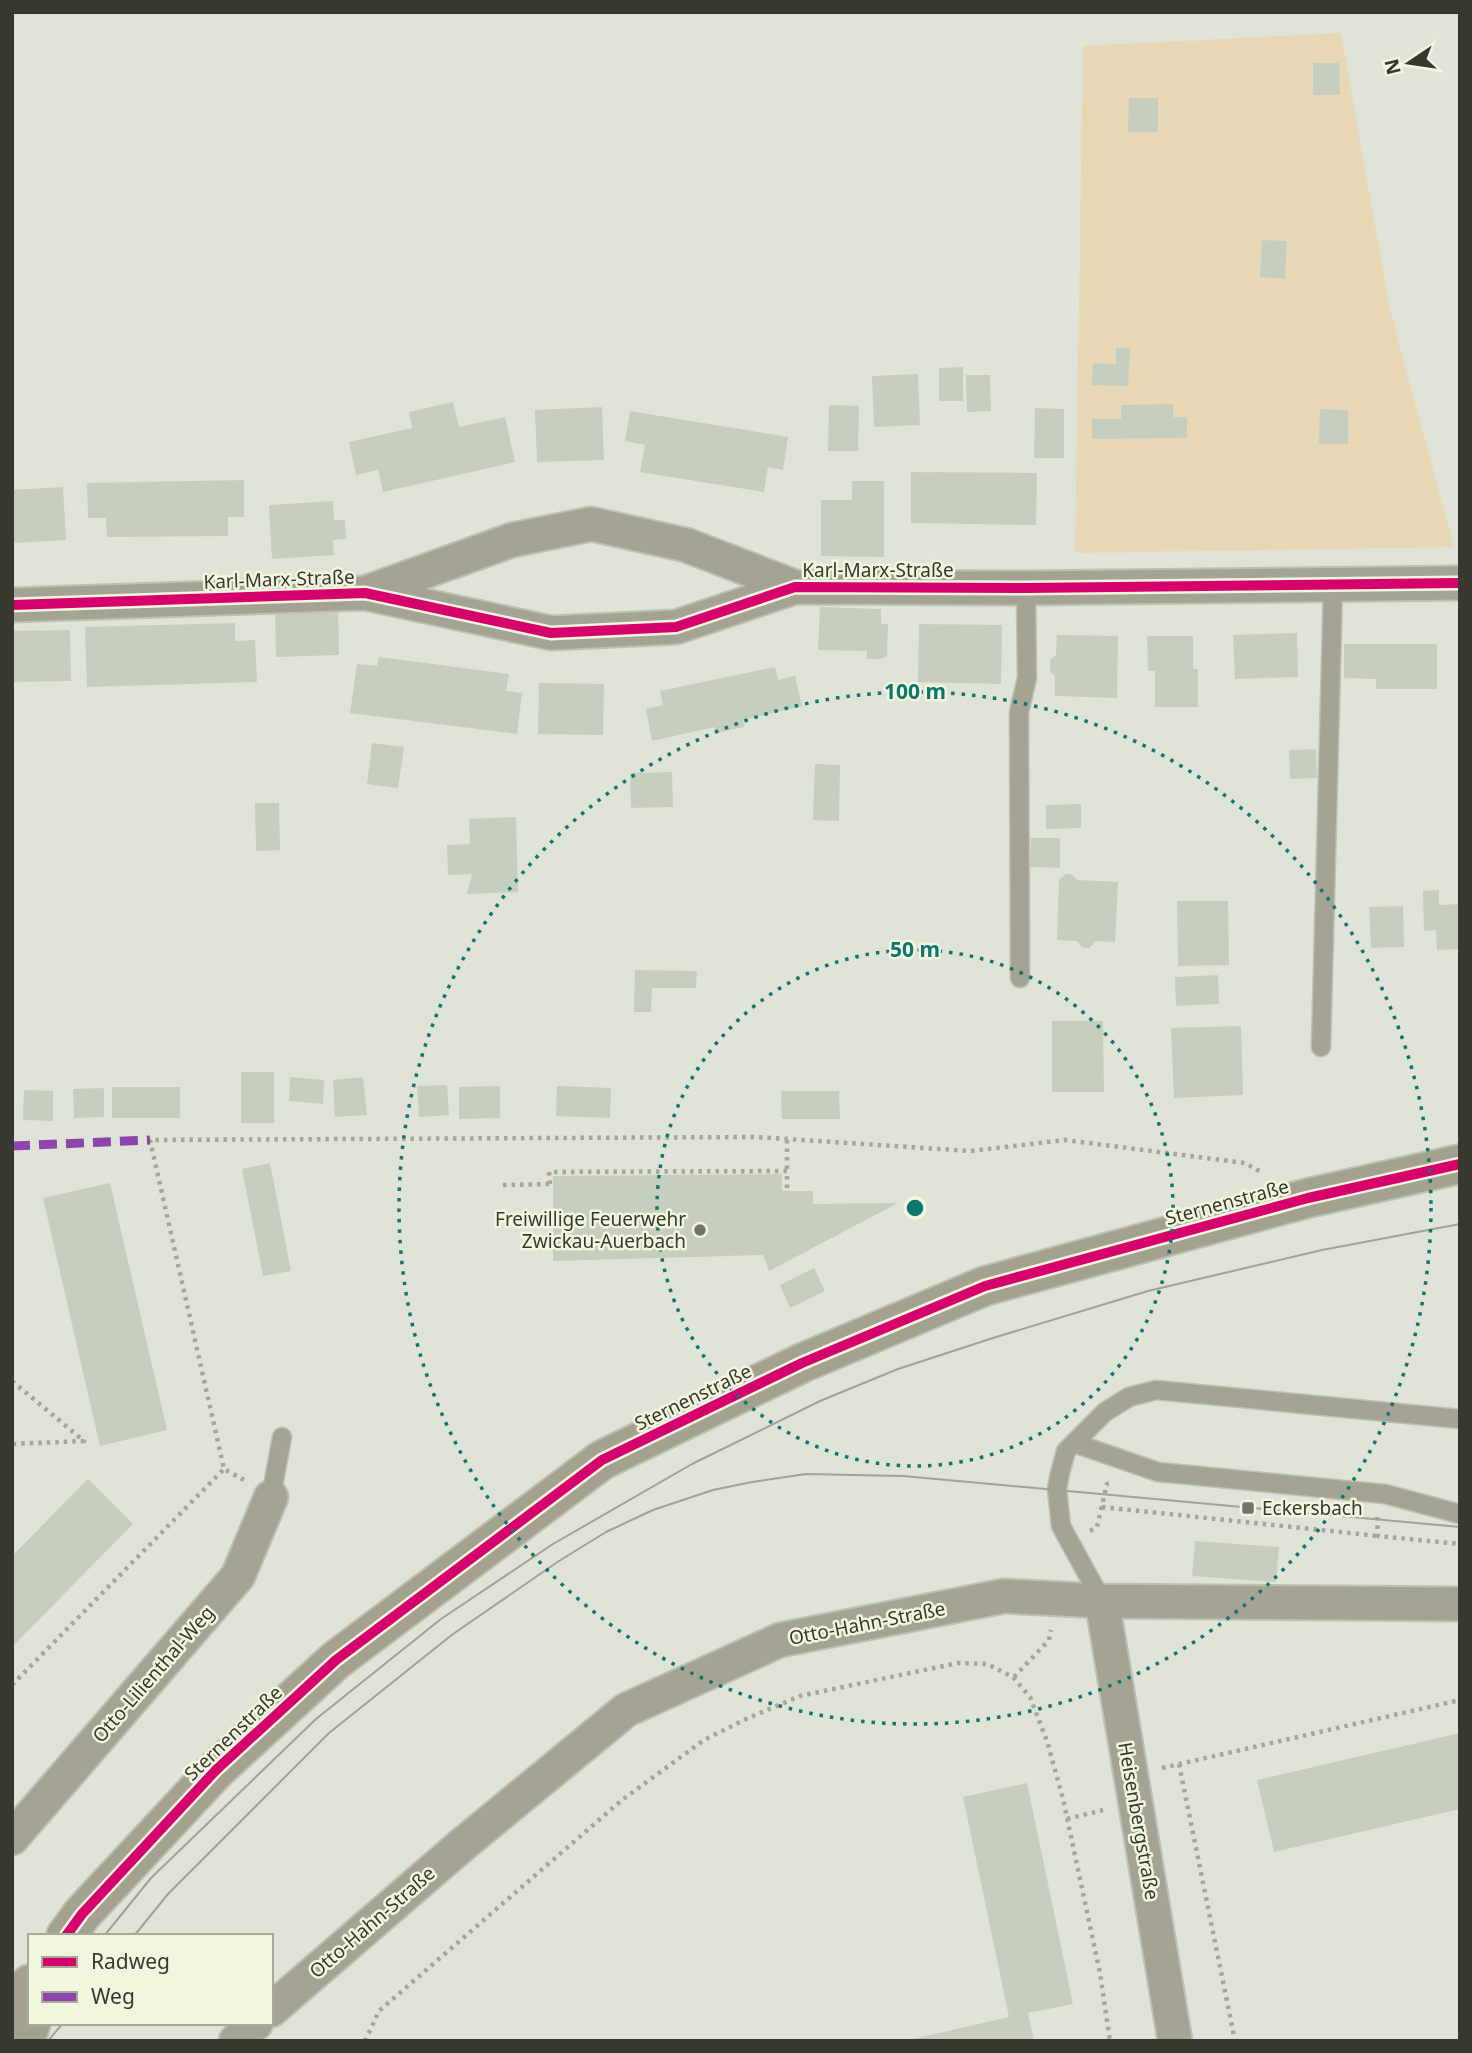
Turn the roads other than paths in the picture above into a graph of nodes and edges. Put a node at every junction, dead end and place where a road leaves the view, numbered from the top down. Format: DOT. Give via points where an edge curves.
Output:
graph roads {
  1 [pos="1460,583"];
  2 [pos="1333,586"];
  3 [pos="794,587"];
  4 [pos="1026,588"];
  5 [pos="365,593"];
  6 [pos="12,605"];
  7 [pos="1020,978"];
  8 [pos="1321,1046"];
  9 [pos="1460,1164"];
  10 [pos="1460,1419"];
  11 [pos="282,1437"];
  12 [pos="1074,1443"];
  13 [pos="271,1497"];
  14 [pos="1460,1514"];
  15 [pos="1102,1601"];
  16 [pos="1460,1604"];
  17 [pos="12,1838"];
  18 [pos="73,1928"];
  19 [pos="28,1987"];
  20 [pos="12,2008"];
  21 [pos="273,2008"];
  22 [pos="254,2025"];
  23 [pos="236,2041"];
  24 [pos="1175,2041"];
  1 -- 2 [label="street, Karl-Marx-Straße"];
  2 -- 4 [label="street, Karl-Marx-Straße"];
  2 -- 8 [label="lane"];
  3 -- 4 [label="street, Karl-Marx-Straße"];
  3 -- 5 [label="street, Karl-Marx-Straße" via="676,627 551,633"];
  3 -- 5 [label="street, Karl-Marx-Straße" via="686,545 591,524 512,540"];
  4 -- 7 [label="lane" via="1027,678 1019,712"];
  5 -- 6 [label="street, Karl-Marx-Straße"];
  9 -- 18 [label="street, Sternenstraße" via="1308,1198 985,1286 802,1363 602,1460 337,1660 216,1770"];
  10 -- 12 [label="lane" via="1156,1390 1129,1397 1105,1412"];
  11 -- 13 [label="lane"];
  12 -- 14 [label="lane" via="1158,1472 1385,1494"];
  12 -- 15 [label="lane" via="1066,1451 1057,1489 1061,1526"];
  13 -- 17 [label="street, Otto-Lilienthal-Weg" via="238,1576"];
  15 -- 16 [label="street, Otto-Hahn-Straße"];
  15 -- 21 [label="street, Otto-Hahn-Straße" via="1004,1596 780,1640 626,1710"];
  15 -- 24 [label="street, Heisenbergstraße"];
  19 -- 20 [label="street"];
  22 -- 23 [label="street"];
}
